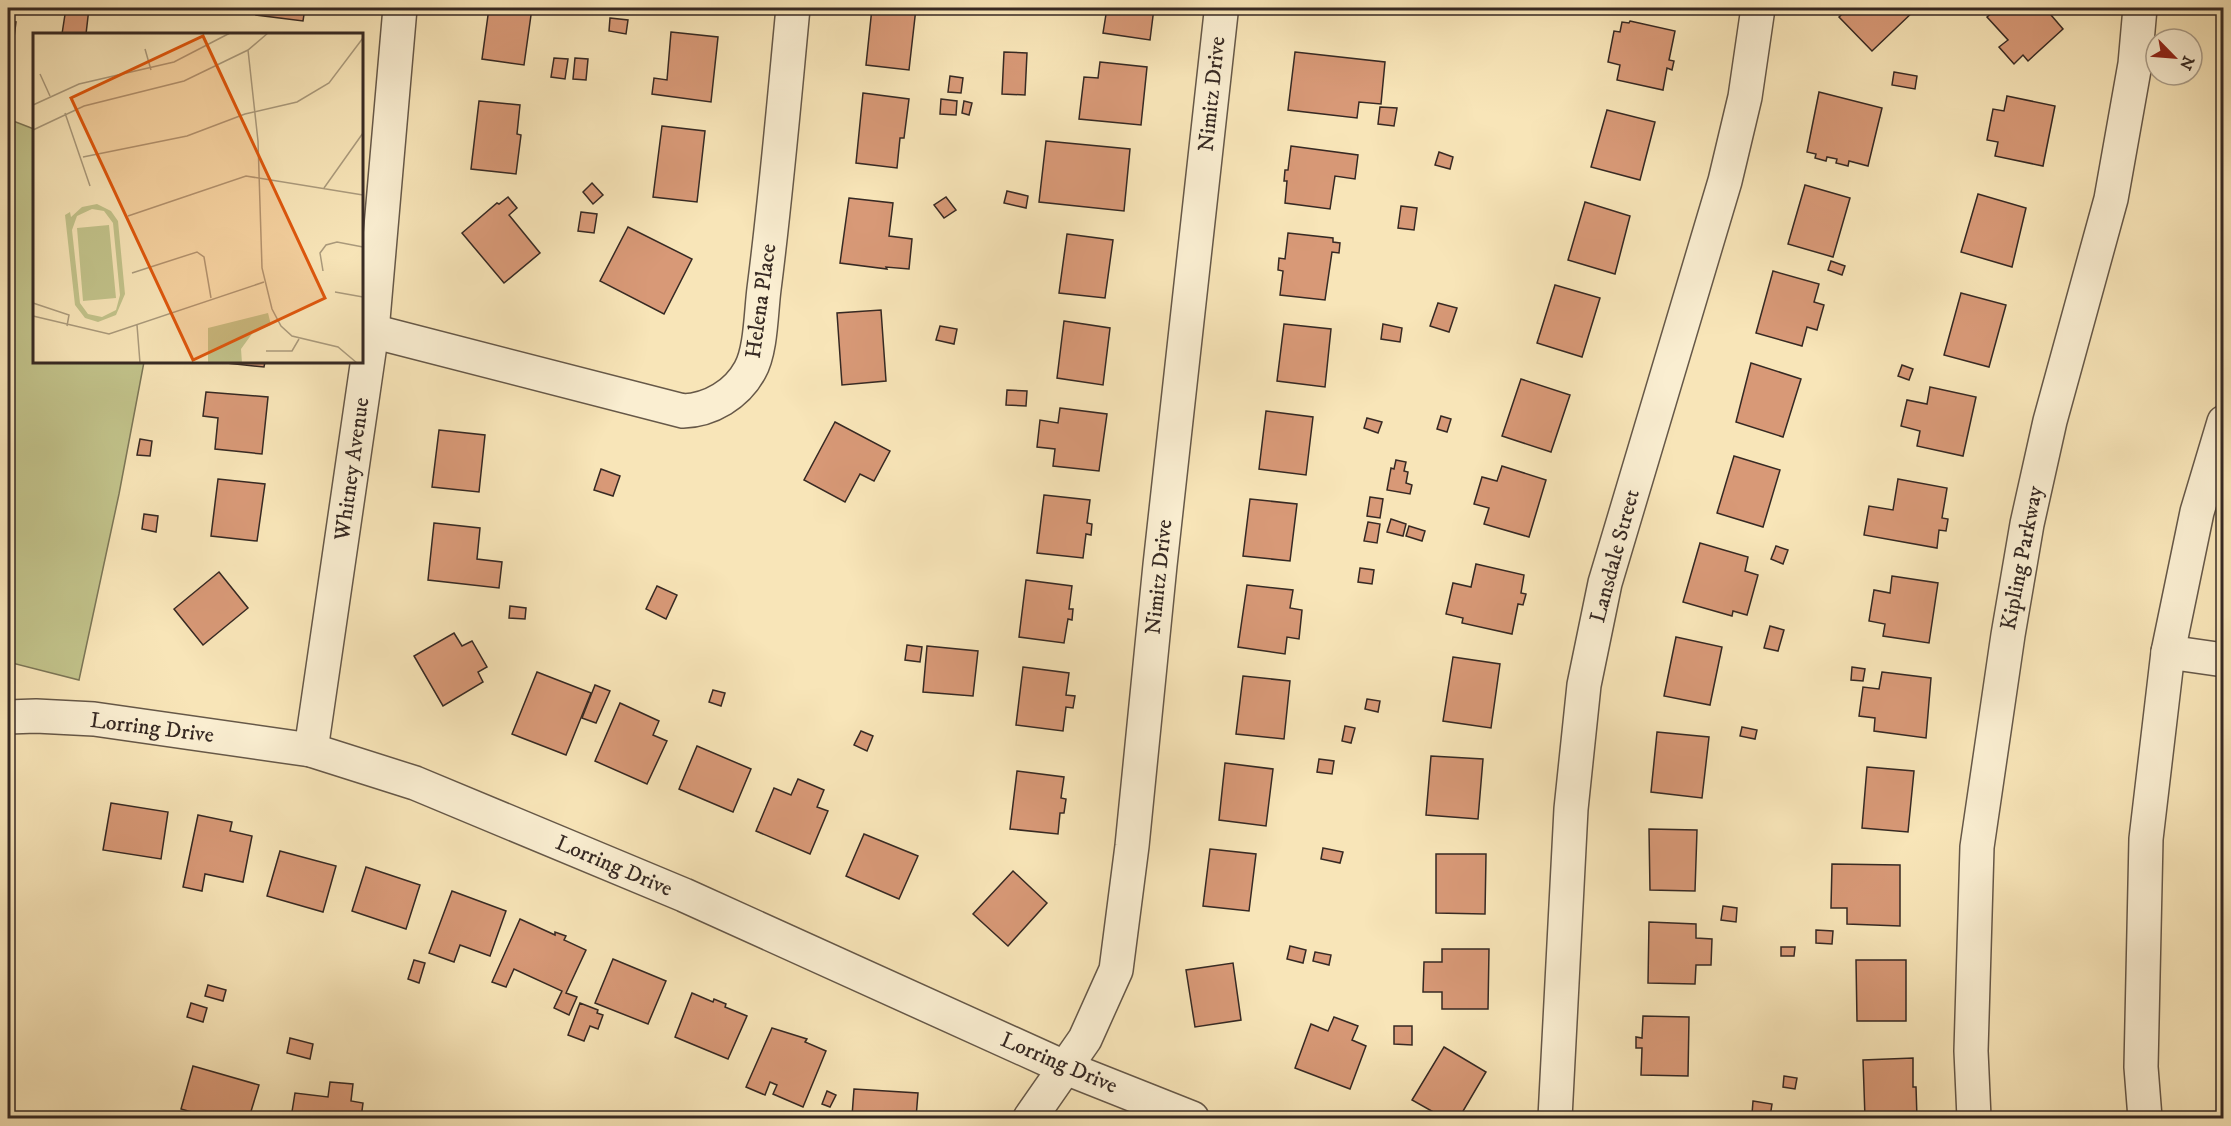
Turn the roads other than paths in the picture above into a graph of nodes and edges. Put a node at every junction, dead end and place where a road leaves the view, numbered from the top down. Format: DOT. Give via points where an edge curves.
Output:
graph roads {
  1 [pos="400,8"];
  2 [pos="793,8"];
  3 [pos="1758,8"];
  4 [pos="2140,8"];
  5 [pos="1221,13"];
  6 [pos="372,331"];
  7 [pos="2223,422"];
  8 [pos="2168,652"];
  9 [pos="2223,660"];
  10 [pos="8,717"];
  11 [pos="311,750"];
  12 [pos="1066,1068"];
  13 [pos="1030,1119"];
  14 [pos="1192,1119"];
  15 [pos="1555,1119"];
  16 [pos="1974,1119"];
  17 [pos="2145,1119"];
  1 -- 6 [label="street, Whitney Avenue"];
  2 -- 6 [label="street, Helena Place" via="757,348 750,371 730,394 706,407 683,411"];
  3 -- 15 [label="street, Lansdale Street" via="1745,97 1725,181 1605,583 1584,685 1570,809"];
  4 -- 16 [label="street, Kipling Parkway" via="2111,199 2050,421 2008,635 1977,847 1971,1051"];
  5 -- 12 [label="street, Nimitz Drive" via="1123,925 1116,970 1085,1039"];
  6 -- 11 [label="street, Whitney Avenue"];
  7 -- 8 [label="street" via="2197,512"];
  8 -- 9 [label="street"];
  8 -- 17 [label="street" via="2146,839 2141,1067"];
  10 -- 11 [label="street, Lorring Drive" via="94,719"];
  11 -- 12 [label="street, Lorring Drive" via="415,783 674,890"];
  12 -- 13 [label="street, Nimitz Drive"];
  12 -- 14 [label="street, Lorring Drive"];
}
